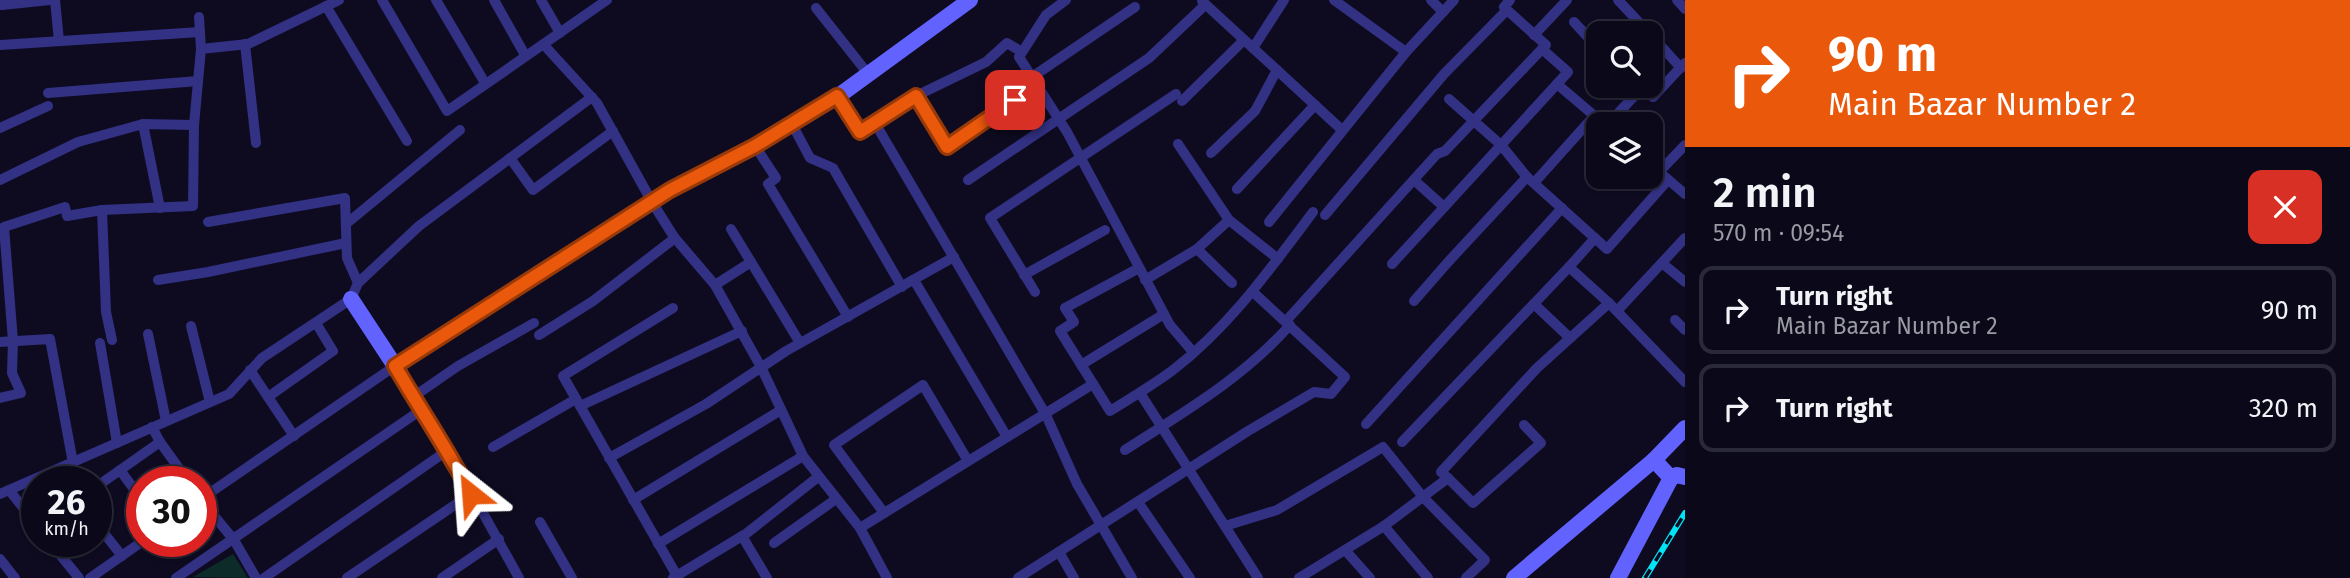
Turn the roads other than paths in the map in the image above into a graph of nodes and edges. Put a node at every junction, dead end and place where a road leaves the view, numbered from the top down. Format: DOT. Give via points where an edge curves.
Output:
graph roads {
  1 [pos="1,0"];
  2 [pos="52,0"];
  3 [pos="339,0"];
  4 [pos="382,0"];
  5 [pos="436,0"];
  6 [pos="494,0"];
  7 [pos="541,0"];
  8 [pos="607,0"];
  9 [pos="970,0"];
  10 [pos="1066,0"];
  11 [pos="1284,0"];
  12 [pos="1334,0"];
  13 [pos="1431,0"];
  14 [pos="1454,0"];
  15 [pos="1567,0"];
  16 [pos="1618,0"];
  17 [pos="1676,0"];
  18 [pos="1203,2"];
  19 [pos="1504,4"];
  20 [pos="591,5"];
  21 [pos="326,6"];
  22 [pos="1135,7"];
  23 [pos="816,8"];
  24 [pos="1685,9"];
  25 [pos="1443,12"];
  26 [pos="199,17"];
  27 [pos="1638,21"];
  28 [pos="1574,23"];
  29 [pos="200,32"];
  30 [pos="560,33"];
  31 [pos="1534,34"];
  32 [pos="1586,36"];
  33 [pos="59,41"];
  34 [pos="245,44"];
  35 [pos="1249,44"];
  36 [pos="0,45"];
  37 [pos="544,45"];
  38 [pos="1663,48"];
  39 [pos="201,49"];
  40 [pos="1542,49"];
  41 [pos="1022,52"];
  42 [pos="1406,52"];
  43 [pos="526,55"];
  44 [pos="1684,65"];
  45 [pos="1277,70"];
  46 [pos="869,75"];
  47 [pos="198,81"];
  48 [pos="1034,81"];
  49 [pos="485,83"];
  50 [pos="1558,84"];
  51 [pos="1663,87"];
  52 [pos="48,93"];
  53 [pos="837,96"];
  54 [pos="916,96"];
  55 [pos="592,97"];
  56 [pos="1632,98"];
  57 [pos="1449,99"];
  58 [pos="1315,105"];
  59 [pos="48,106"];
  60 [pos="1590,112"];
  61 [pos="1618,112"];
  62 [pos="1058,117"];
  63 [pos="1474,121"];
  64 [pos="875,123"];
  65 [pos="143,124"];
  66 [pos="792,124"];
  67 [pos="1586,124"];
  68 [pos="194,125"];
  69 [pos="0,128"];
  70 [pos="460,130"];
  71 [pos="1342,130"];
  72 [pos="613,131"];
  73 [pos="407,141"];
  74 [pos="256,143"];
  75 [pos="1178,144"];
  76 [pos="1501,145"];
  77 [pos="1685,145"];
  78 [pos="755,146"];
  79 [pos="1211,153"];
  80 [pos="510,158"];
  81 [pos="1081,158"];
  82 [pos="1663,162"];
  83 [pos="1663,175"];
  84 [pos="0,180"];
  85 [pos="968,180"];
  86 [pos="1413,180"];
  87 [pos="1531,180"];
  88 [pos="1668,180"];
  89 [pos="1237,189"];
  90 [pos="1685,194"];
  91 [pos="652,202"];
  92 [pos="1444,207"];
  93 [pos="160,208"];
  94 [pos="1562,208"];
  95 [pos="102,210"];
  96 [pos="1313,212"];
  97 [pos="1325,215"];
  98 [pos="1229,220"];
  99 [pos="208,222"];
  100 [pos="1269,222"];
  101 [pos="346,224"];
  102 [pos="731,229"];
  103 [pos="1105,230"];
  104 [pos="674,238"];
  105 [pos="1685,238"];
  106 [pos="1595,239"];
  107 [pos="2,241"];
  108 [pos="346,243"];
  109 [pos="1196,249"];
  110 [pos="954,257"];
  111 [pos="1278,259"];
  112 [pos="751,262"];
  113 [pos="1662,263"];
  114 [pos="1392,264"];
  115 [pos="1569,267"];
  116 [pos="1139,268"];
  117 [pos="1024,275"];
  118 [pos="158,279"];
  119 [pos="1145,280"];
  120 [pos="914,281"];
  121 [pos="1685,282"];
  122 [pos="358,283"];
  123 [pos="1232,284"];
  124 [pos="715,285"];
  125 [pos="902,287"];
  126 [pos="1035,292"];
  127 [pos="1253,292"];
  128 [pos="4,293"];
  129 [pos="351,299"];
  130 [pos="1414,301"];
  131 [pos="1534,304"];
  132 [pos="1613,307"];
  133 [pos="673,308"];
  134 [pos="1164,314"];
  135 [pos="848,317"];
  136 [pos="1675,320"];
  137 [pos="316,323"];
  138 [pos="534,323"];
  139 [pos="1288,323"];
  140 [pos="191,326"];
  141 [pos="1685,330"];
  142 [pos="742,331"];
  143 [pos="148,334"];
  144 [pos="539,335"];
  145 [pos="1570,338"];
  146 [pos="112,340"];
  147 [pos="13,341"];
  148 [pos="0,342"];
  149 [pos="100,343"];
  150 [pos="800,343"];
  151 [pos="1194,352"];
  152 [pos="1081,365"];
  153 [pos="395,366"];
  154 [pos="761,367"];
  155 [pos="250,370"];
  156 [pos="1685,382"];
  157 [pos="1093,384"];
  158 [pos="1140,393"];
  159 [pos="268,397"];
  160 [pos="413,397"];
  161 [pos="0,398"];
  162 [pos="210,402"];
  163 [pos="578,403"];
  164 [pos="421,410"];
  165 [pos="781,410"];
  166 [pos="1046,415"];
  167 [pos="166,421"];
  168 [pos="1366,424"];
  169 [pos="1524,425"];
  170 [pos="1162,426"];
  171 [pos="152,427"];
  172 [pos="1685,428"];
  173 [pos="294,436"];
  174 [pos="1007,437"];
  175 [pos="160,442"];
  176 [pos="1402,442"];
  177 [pos="117,443"];
  178 [pos="493,447"];
  179 [pos="448,450"];
  180 [pos="1125,450"];
  181 [pos="803,456"];
  182 [pos="609,458"];
  183 [pos="1654,460"];
  184 [pos="968,461"];
  185 [pos="72,463"];
  186 [pos="177,466"];
  187 [pos="1190,469"];
  188 [pos="120,470"];
  189 [pos="112,476"];
  190 [pos="818,477"];
  191 [pos="1678,477"];
  192 [pos="126,478"];
  193 [pos="1448,478"];
  194 [pos="217,488"];
  195 [pos="5,492"];
  196 [pos="471,494"];
  197 [pos="1423,497"];
  198 [pos="836,499"];
  199 [pos="633,500"];
  200 [pos="1138,502"];
  201 [pos="21,508"];
  202 [pos="884,513"];
  203 [pos="217,519"];
  204 [pos="540,522"];
  205 [pos="1101,526"];
  206 [pos="1226,526"];
  207 [pos="1384,526"];
  208 [pos="860,528"];
  209 [pos="742,536"];
  210 [pos="499,539"];
  211 [pos="234,540"];
  212 [pos="112,543"];
  213 [pos="774,543"];
  214 [pos="659,544"];
  215 [pos="1345,550"];
  216 [pos="1059,552"];
  217 [pos="126,553"];
  218 [pos="122,556"];
  219 [pos="62,557"];
  220 [pos="2,567"];
  221 [pos="459,573"];
  222 [pos="1312,575"];
  223 [pos="675,577"];
  224 [pos="1071,577"];
  225 [pos="15,578"];
  226 [pos="79,578"];
  227 [pos="90,578"];
  228 [pos="177,578"];
  229 [pos="256,578"];
  230 [pos="264,578"];
  231 [pos="348,578"];
  232 [pos="442,578"];
  233 [pos="519,578"];
  234 [pos="572,578"];
  235 [pos="767,578"];
  236 [pos="887,578"];
  237 [pos="1018,578"];
  238 [pos="1132,578"];
  239 [pos="1190,578"];
  240 [pos="1258,578"];
  241 [pos="1299,578"];
  242 [pos="1370,578"];
  243 [pos="1429,578"];
  244 [pos="1466,578"];
  245 [pos="1514,578"];
  246 [pos="1618,578"];
  1 -- 2 [label="street" via="2,5"];
  2 -- 33 [label="street"];
  3 -- 21 [label="street"];
  4 -- 49 [label="street" via="447,111"];
  5 -- 49 [label="street"];
  6 -- 43 [label="street"];
  7 -- 30 [label="street"];
  8 -- 20 [label="street"];
  9 -- 46 [label="street"];
  10 -- 41 [label="street" via="1046,15"];
  11 -- 35 [label="street"];
  12 -- 42 [label="street"];
  13 -- 25 [label="street"];
  14 -- 25 [label="street"];
  15 -- 31 [label="street"];
  16 -- 27 [label="street"];
  17 -- 24 [label="street"];
  18 -- 35 [label="street"];
  18 -- 62 [label="street" via="1149,58"];
  19 -- 31 [label="street"];
  19 -- 97 [label="street"];
  20 -- 30 [label="street"];
  21 -- 34 [label="street"];
  21 -- 73 [label="street"];
  22 -- 48 [label="street"];
  23 -- 46 [label="street"];
  25 -- 42 [label="street"];
  26 -- 29 [label="street"];
  28 -- 32 [label="street"];
  29 -- 33 [label="street"];
  29 -- 39 [label="street"];
  30 -- 37 [label="street"];
  31 -- 40 [label="street" via="1546,45"];
  33 -- 36 [label="street"];
  34 -- 39 [label="street"];
  34 -- 74 [label="street"];
  35 -- 45 [label="street"];
  35 -- 81 [label="street" via="1179,98"];
  37 -- 43 [label="street"];
  37 -- 55 [label="street"];
  38 -- 44 [label="street" via="1681,68"];
  39 -- 47 [label="street"];
  40 -- 50 [label="street" via="1568,72"];
  40 -- 63 [label="street"];
  41 -- 48 [label="street" via="1019,57"];
  41 -- 54 [label="street" via="1007,43 986,62"];
  42 -- 71 [label="street"];
  43 -- 49 [label="street"];
  44 -- 51 [label="street"];
  45 -- 58 [label="street"];
  45 -- 79 [label="street" via="1255,111"];
  46 -- 53 [label="street"];
  47 -- 52 [label="street"];
  47 -- 68 [label="street"];
  48 -- 54 [label="street" via="947,147"];
  48 -- 62 [label="street"];
  50 -- 60 [label="street"];
  50 -- 76 [label="street"];
  53 -- 64 [label="street" via="860,132"];
  53 -- 66 [label="street"];
  54 -- 64 [label="street"];
  55 -- 72 [label="street"];
  55 -- 80 [label="street"];
  56 -- 61 [label="street"];
  57 -- 63 [label="street"];
  58 -- 71 [label="street"];
  58 -- 89 [label="street"];
  59 -- 69 [label="street"];
  62 -- 81 [label="street"];
  62 -- 85 [label="street"];
  63 -- 76 [label="street"];
  63 -- 86 [label="street"];
  64 -- 110 [label="street"];
  65 -- 68 [label="street"];
  65 -- 84 [label="street" via="78,142"];
  65 -- 93 [label="street"];
  66 -- 78 [label="street"];
  66 -- 125 [label="street" via="810,158 832,167"];
  67 -- 87 [label="street"];
  68 -- 93 [label="street" via="193,206"];
  70 -- 101 [label="street"];
  71 -- 100 [label="street"];
  72 -- 80 [label="street" via="533,190"];
  72 -- 91 [label="street"];
  75 -- 98 [label="street"];
  76 -- 87 [label="street"];
  76 -- 92 [label="street"];
  77 -- 82 [label="street"];
  78 -- 91 [label="street"];
  78 -- 135 [label="street" via="776,178 768,184"];
  80 -- 122 [label="street" via="419,226"];
  81 -- 116 [label="street"];
  81 -- 117 [label="street" via="990,218"];
  83 -- 88 [label="street"];
  86 -- 92 [label="street"];
  86 -- 139 [label="street"];
  87 -- 94 [label="street"];
  87 -- 130 [label="street"];
  88 -- 90 [label="street"];
  88 -- 106 [label="street" via="1607,249"];
  91 -- 104 [label="street"];
  91 -- 153 [label="street"];
  92 -- 114 [label="street"];
  93 -- 95 [label="street"];
  94 -- 106 [label="street"];
  94 -- 168 [label="street"];
  95 -- 107 [label="street" via="68,216 65,206 4,227"];
  95 -- 146 [label="street" via="106,312"];
  96 -- 111 [label="street"];
  98 -- 109 [label="street"];
  98 -- 111 [label="street"];
  99 -- 101 [label="street" via="345,198"];
  101 -- 108 [label="street"];
  102 -- 112 [label="street"];
  103 -- 117 [label="street"];
  104 -- 124 [label="street"];
  104 -- 144 [label="street" via="593,301"];
  105 -- 113 [label="street"];
  106 -- 115 [label="street"];
  107 -- 128 [label="street"];
  108 -- 118 [label="street"];
  108 -- 122 [label="street" via="346,258"];
  109 -- 119 [label="street"];
  109 -- 123 [label="street"];
  110 -- 120 [label="street"];
  110 -- 166 [label="street"];
  111 -- 127 [label="street"];
  112 -- 124 [label="street"];
  112 -- 150 [label="street"];
  113 -- 121 [label="street"];
  113 -- 132 [label="street"];
  115 -- 131 [label="street"];
  115 -- 132 [label="street"];
  116 -- 119 [label="street"];
  116 -- 152 [label="street" via="1065,308 1074,322 1060,331"];
  117 -- 126 [label="street"];
  119 -- 134 [label="street"];
  120 -- 125 [label="street"];
  120 -- 174 [label="street"];
  122 -- 129 [label="street"];
  124 -- 142 [label="street"];
  125 -- 135 [label="street"];
  127 -- 139 [label="street"];
  127 -- 151 [label="street"];
  128 -- 147 [label="street"];
  129 -- 137 [label="street"];
  129 -- 153 [label="street"];
  131 -- 145 [label="street"];
  131 -- 176 [label="street"];
  132 -- 145 [label="street"];
  132 -- 156 [label="street"];
  133 -- 163 [label="street" via="563,376"];
  134 -- 151 [label="street"];
  134 -- 152 [label="street"];
  135 -- 150 [label="street"];
  136 -- 141 [label="street"];
  137 -- 155 [label="street"];
  137 -- 159 [label="street" via="334,351"];
  138 -- 160 [label="street"];
  139 -- 170 [label="street" via="1269,349 1231,381"];
  139 -- 187 [label="street" via="1345,377 1331,394 1314,393"];
  140 -- 162 [label="street"];
  142 -- 154 [label="street"];
  142 -- 163 [label="street"];
  143 -- 167 [label="street"];
  145 -- 193 [label="street" via="1441,472"];
  147 -- 148 [label="street"];
  147 -- 161 [label="street" via="12,373 21,393"];
  147 -- 185 [label="street" via="50,339"];
  149 -- 177 [label="street"];
  150 -- 154 [label="street"];
  151 -- 158 [label="street"];
  152 -- 157 [label="street"];
  153 -- 160 [label="street"];
  153 -- 173 [label="street"];
  154 -- 165 [label="street"];
  154 -- 182 [label="street"];
  155 -- 159 [label="street"];
  155 -- 162 [label="street" via="229,394"];
  157 -- 158 [label="street" via="1110,411"];
  157 -- 166 [label="street"];
  158 -- 170 [label="street"];
  159 -- 173 [label="street"];
  160 -- 164 [label="street"];
  162 -- 167 [label="street"];
  163 -- 178 [label="street"];
  163 -- 182 [label="street"];
  164 -- 179 [label="street"];
  164 -- 211 [label="street"];
  165 -- 181 [label="street"];
  165 -- 199 [label="street"];
  166 -- 174 [label="street"];
  166 -- 205 [label="street"];
  167 -- 171 [label="street"];
  169 -- 193 [label="street" via="1541,443 1474,503"];
  170 -- 180 [label="street"];
  170 -- 187 [label="street"];
  171 -- 175 [label="street"];
  171 -- 177 [label="street"];
  172 -- 183 [label="street"];
  173 -- 194 [label="street"];
  174 -- 184 [label="street"];
  175 -- 186 [label="street"];
  175 -- 188 [label="street"];
  177 -- 185 [label="street"];
  179 -- 196 [label="street"];
  179 -- 230 [label="street"];
  181 -- 190 [label="street"];
  181 -- 214 [label="street"];
  182 -- 199 [label="street"];
  183 -- 191 [label="street"];
  183 -- 245 [label="street"];
  184 -- 202 [label="street"];
  184 -- 202 [label="street" via="923,385 834,445"];
  185 -- 195 [label="street"];
  187 -- 200 [label="street"];
  187 -- 206 [label="street"];
  188 -- 189 [label="street"];
  188 -- 192 [label="street"];
  190 -- 198 [label="street"];
  190 -- 209 [label="street"];
  191 -- 246 [label="street"];
  193 -- 197 [label="street"];
  195 -- 201 [label="street"];
  196 -- 210 [label="street"];
  196 -- 231 [label="street"];
  197 -- 206 [label="street" via="1383,447 1277,510"];
  197 -- 207 [label="street"];
  197 -- 244 [label="street" via="1485,560"];
  198 -- 208 [label="street"];
  198 -- 213 [label="street"];
  199 -- 214 [label="street"];
  200 -- 205 [label="street"];
  200 -- 239 [label="street"];
  202 -- 208 [label="street"];
  203 -- 211 [label="street"];
  204 -- 234 [label="street"];
  205 -- 216 [label="street"];
  205 -- 238 [label="street"];
  206 -- 240 [label="street"];
  207 -- 215 [label="street"];
  207 -- 243 [label="street"];
  208 -- 236 [label="street"];
  209 -- 223 [label="street"];
  209 -- 235 [label="street"];
  210 -- 221 [label="street"];
  210 -- 233 [label="street"];
  211 -- 228 [label="street"];
  211 -- 229 [label="street"];
  212 -- 218 [label="street"];
  214 -- 223 [label="street"];
  215 -- 222 [label="street"];
  215 -- 242 [label="street"];
  216 -- 224 [label="street"];
  216 -- 237 [label="street"];
  217 -- 218 [label="street"];
  218 -- 227 [label="street"];
  219 -- 226 [label="street"];
  220 -- 225 [label="street"];
  221 -- 232 [label="street"];
  222 -- 241 [label="street"];
}
